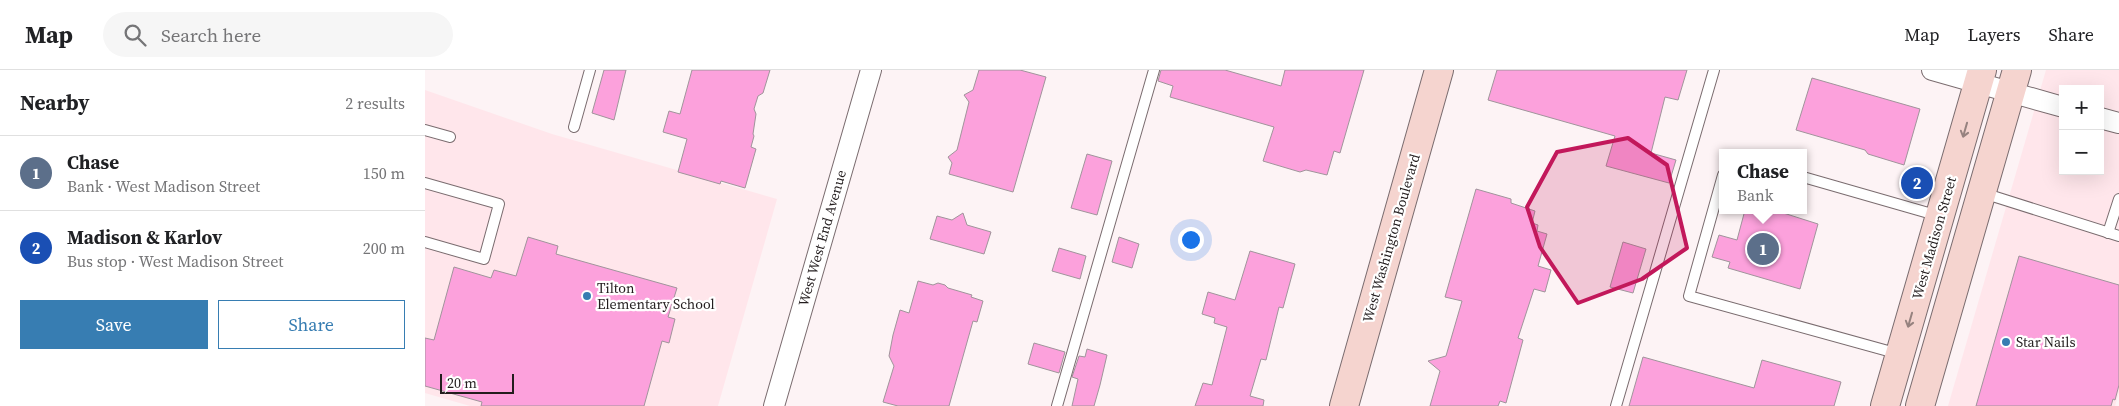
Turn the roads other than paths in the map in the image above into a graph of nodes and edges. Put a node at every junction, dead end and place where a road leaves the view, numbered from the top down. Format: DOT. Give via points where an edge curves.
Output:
graph roads {
  1 [pos="590,70"];
  2 [pos="871,70"];
  3 [pos="1155,70"];
  4 [pos="1439,70"];
  5 [pos="1713,70"];
  6 [pos="1932,70"];
  7 [pos="1997,81"];
  8 [pos="2059,105"];
  9 [pos="2104,119"];
  10 [pos="2119,123"];
  11 [pos="574,126"];
  12 [pos="425,130"];
  13 [pos="450,137"];
  14 [pos="1807,178"];
  15 [pos="425,183"];
  16 [pos="1719,189"];
  17 [pos="1982,192"];
  18 [pos="2119,199"];
  19 [pos="1940,216"];
  20 [pos="2108,233"];
  21 [pos="2119,236"];
  22 [pos="425,242"];
  23 [pos="1900,354"];
  24 [pos="774,406"];
  25 [pos="1057,406"];
  26 [pos="1343,406"];
  27 [pos="1616,406"];
  28 [pos="1885,406"];
  29 [pos="1920,406"];
  1 -- 11 [label="lane"];
  2 -- 24 [label="street, West West End Avenue"];
  3 -- 25 [label="lane"];
  4 -- 26 [label="main road, West Washington Boulevard"];
  5 -- 27 [label="lane"];
  6 -- 7 [label="street"];
  7 -- 8 [label="street"];
  7 -- 17 [label="main road"];
  7 -- 19 [label="main road, West Madison Street, one-way"];
  9 -- 10 [label="street"];
  12 -- 13 [label="lane"];
  14 -- 19 [label="lane"];
  15 -- 22 [label="lane" via="499,204 484,259"];
  16 -- 23 [label="lane" via="1689,296"];
  17 -- 20 [label="lane"];
  17 -- 29 [label="main road"];
  18 -- 20 [label="lane"];
  19 -- 23 [label="main road, West Madison Street, one-way"];
  20 -- 21 [label="lane"];
  23 -- 28 [label="main road, West Madison Street"];
}
